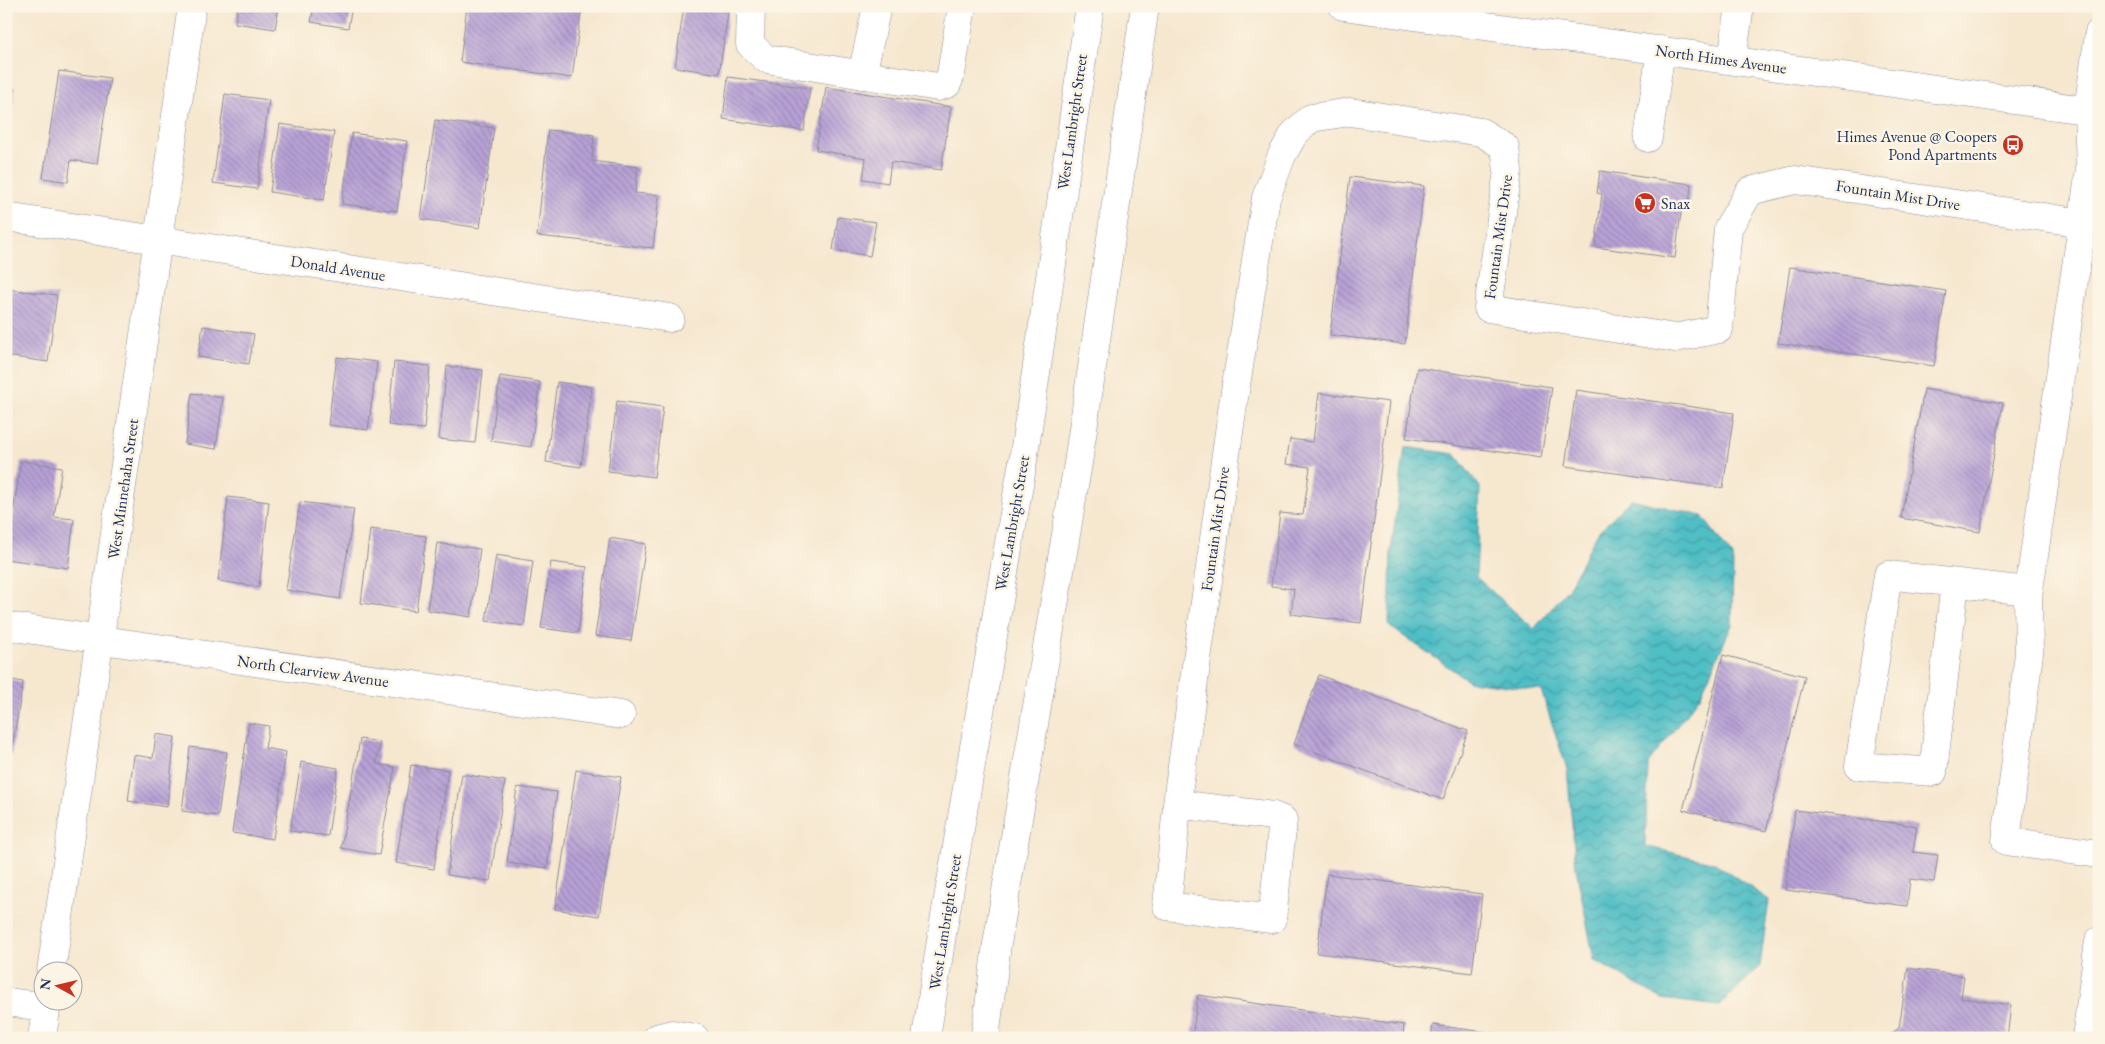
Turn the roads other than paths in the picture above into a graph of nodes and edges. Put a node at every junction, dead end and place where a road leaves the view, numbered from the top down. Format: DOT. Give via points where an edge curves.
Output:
graph roads {
  1 [pos="192,6"];
  2 [pos="751,6"];
  3 [pos="877,6"];
  4 [pos="962,6"];
  5 [pos="1090,6"];
  6 [pos="1144,6"];
  7 [pos="1343,6"];
  8 [pos="1740,6"];
  9 [pos="1394,10"];
  10 [pos="2099,33"];
  11 [pos="1661,50"];
  12 [pos="1732,60"];
  13 [pos="862,75"];
  14 [pos="2093,111"];
  15 [pos="1648,138"];
  16 [pos="6,217"];
  17 [pos="2083,223"];
  18 [pos="159,241"];
  19 [pos="670,318"];
  20 [pos="1955,583"];
  21 [pos="2028,591"];
  22 [pos="6,626"];
  23 [pos="100,641"];
  24 [pos="621,715"];
  25 [pos="1177,804"];
  26 [pos="2099,854"];
  27 [pos="2099,941"];
  28 [pos="52,962"];
  29 [pos="6,1002"];
  30 [pos="32,1003"];
  31 [pos="46,1012"];
  32 [pos="42,1038"];
  33 [pos="656,1038"];
  34 [pos="695,1038"];
  35 [pos="926,1038"];
  36 [pos="985,1038"];
  37 [pos="2086,1038"];
  1 -- 18 [label="street, West Minnehaha Street"];
  2 -- 13 [label="street" via="750,44 766,59"];
  3 -- 13 [label="street"];
  4 -- 13 [label="street" via="948,84 938,87"];
  5 -- 35 [label="street, West Lambright Street" via="1023,461"];
  6 -- 36 [label="street" via="1078,463 997,944"];
  7 -- 9 [label="street, North Himes Avenue"];
  8 -- 12 [label="street"];
  9 -- 11 [label="street, North Himes Avenue"];
  10 -- 14 [label="street"];
  11 -- 12 [label="street, North Himes Avenue"];
  11 -- 15 [label="street"];
  12 -- 14 [label="street, North Himes Avenue"];
  14 -- 17 [label="street"];
  16 -- 18 [label="street, Donald Avenue"];
  17 -- 21 [label="street"];
  17 -- 25 [label="street, Fountain Mist Drive" via="1795,180 1750,191 1728,228 1719,329 1675,338 1488,308 1508,171 1505,147 1481,132 1350,112 1311,118 1294,134 1282,155 1266,198 1233,404"];
  18 -- 19 [label="street, Donald Avenue"];
  18 -- 23 [label="street, West Minnehaha Street"];
  20 -- 20 [label="street" via="1888,575 1859,766 1933,772"];
  20 -- 21 [label="street"];
  21 -- 26 [label="street" via="2029,653 2006,841"];
  22 -- 23 [label="street, North Clearview Avenue"];
  23 -- 24 [label="street, North Clearview Avenue"];
  23 -- 28 [label="street, West Minnehaha Street"];
  25 -- 25 [label="street, Fountain Mist Drive" via="1167,906 1272,919 1283,820 1274,816"];
  27 -- 37 [label="street"];
  29 -- 30 [label="street"];
  31 -- 32 [label="street"];
  33 -- 34 [label="street" via="672,1034"];
}
